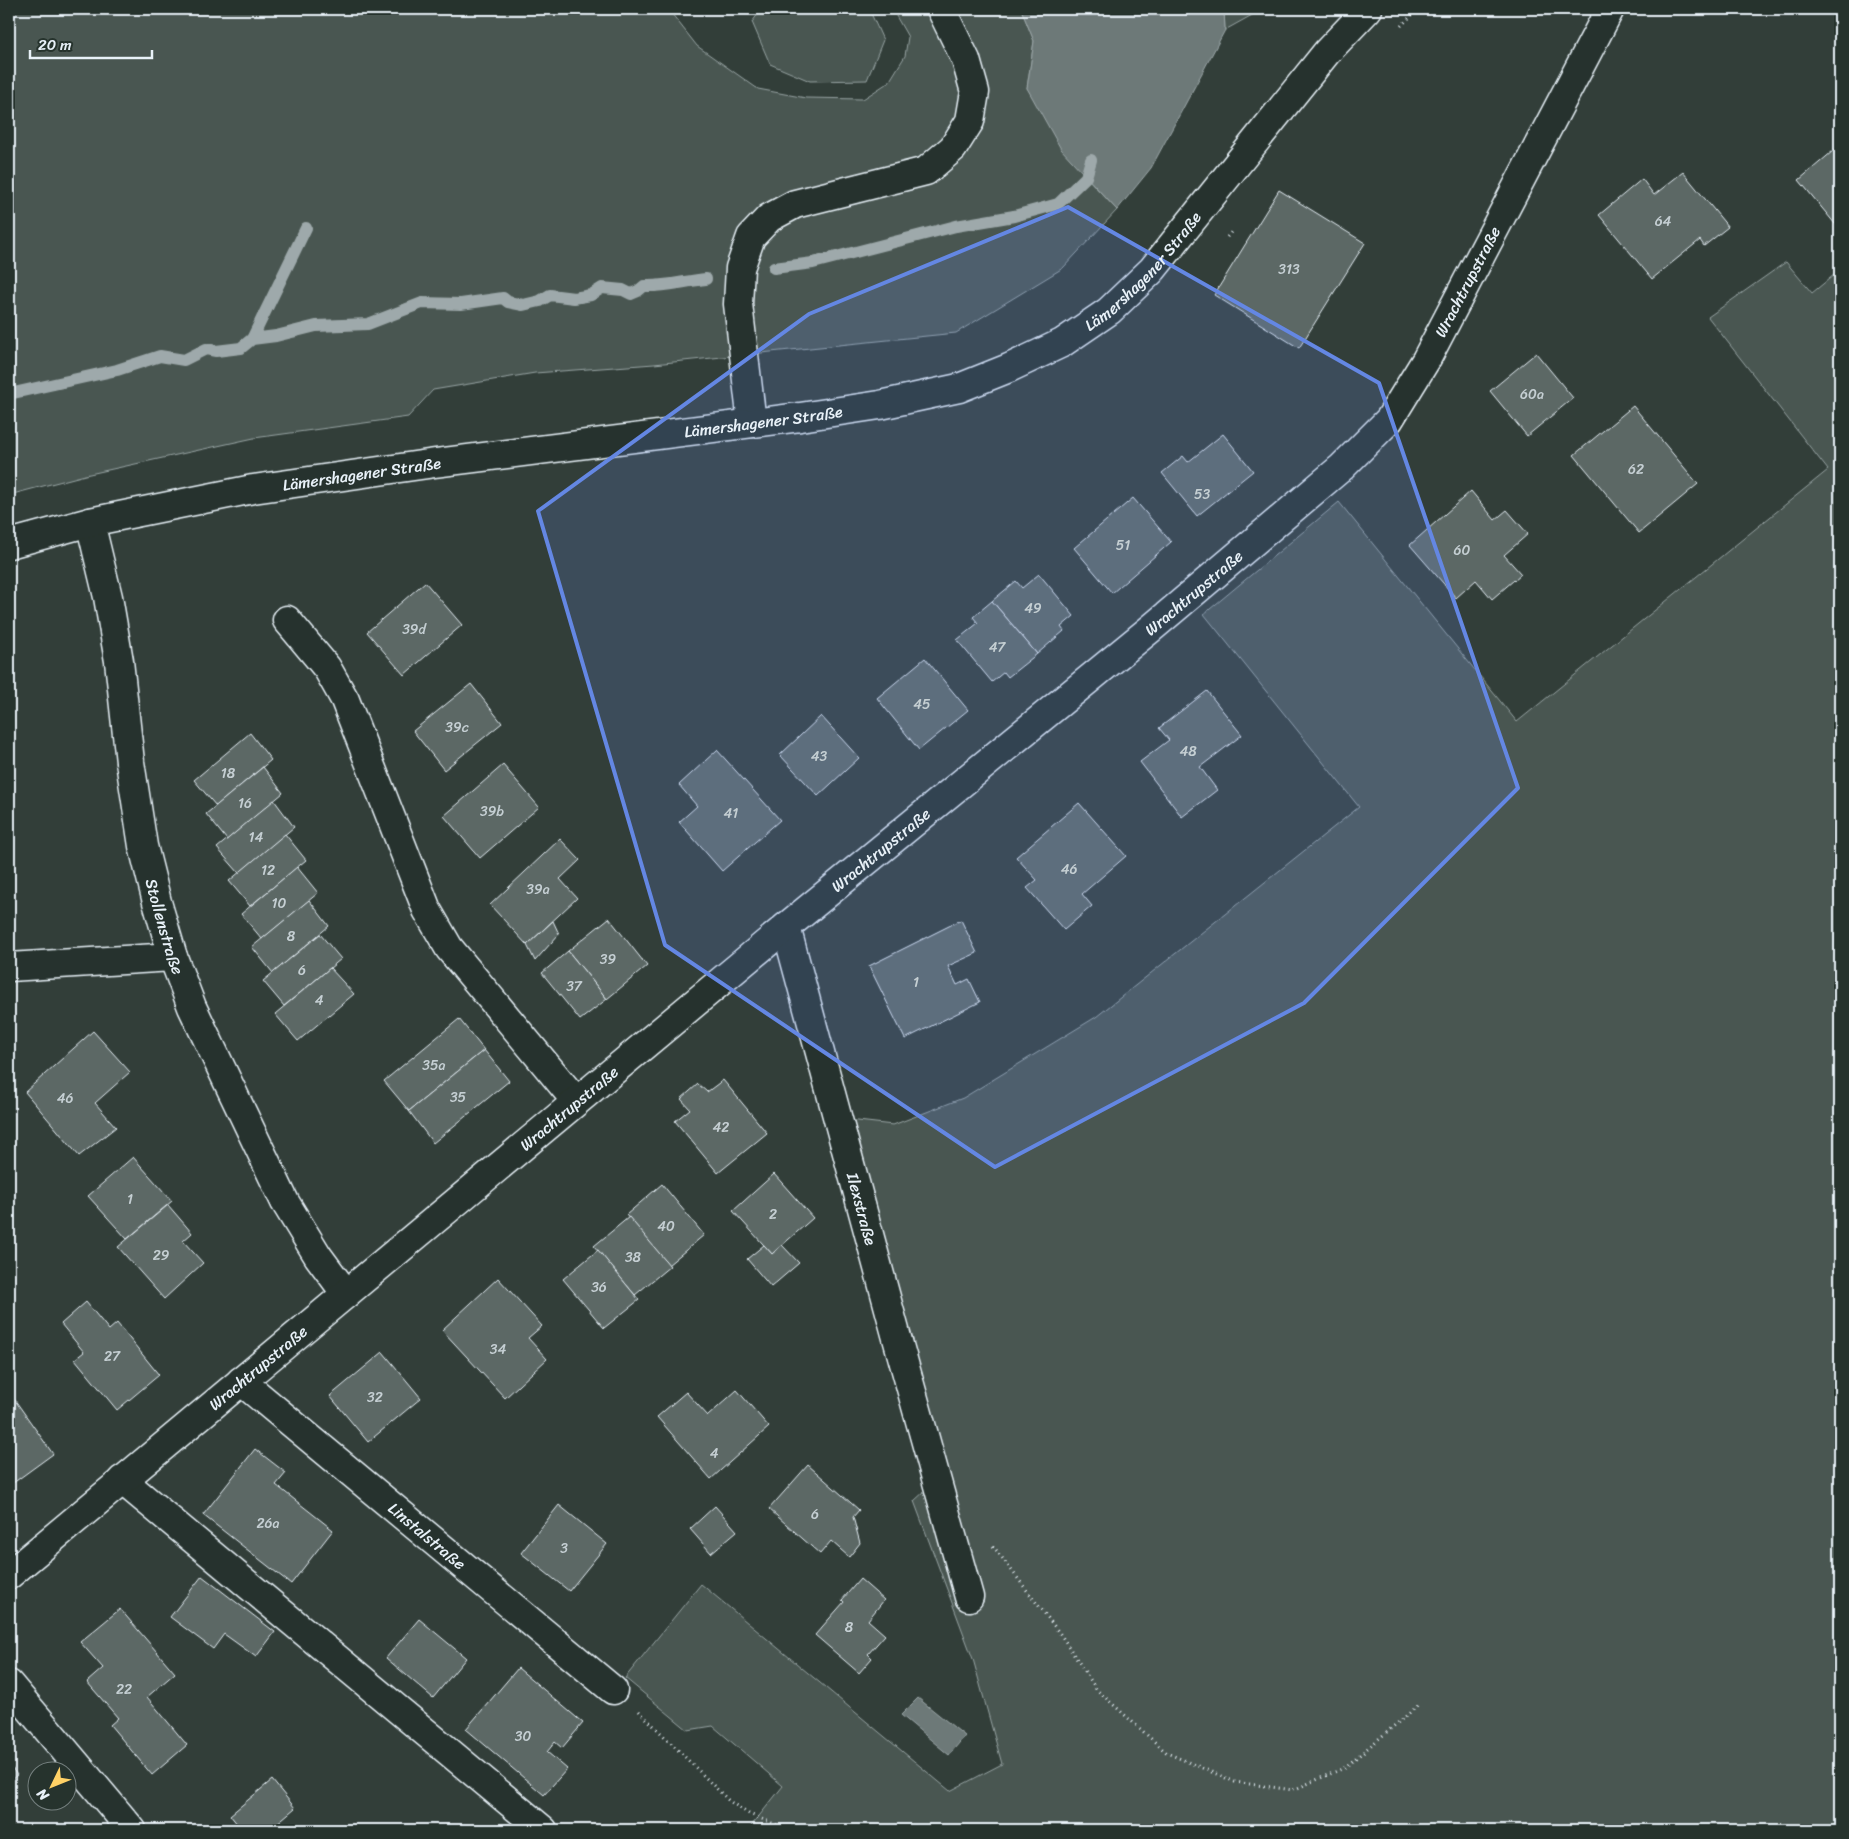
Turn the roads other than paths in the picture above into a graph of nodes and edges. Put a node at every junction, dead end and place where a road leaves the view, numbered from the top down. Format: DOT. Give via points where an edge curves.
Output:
graph roads {
  1 [pos="941,9"];
  2 [pos="1368,9"];
  3 [pos="1610,9"];
  4 [pos="752,424"];
  5 [pos="90,522"];
  6 [pos="9,544"];
  7 [pos="287,620"];
  8 [pos="786,927"];
  9 [pos="173,957"];
  10 [pos="9,967"];
  11 [pos="576,1102"];
  12 [pos="346,1294"];
  13 [pos="241,1381"];
  14 [pos="122,1480"];
  15 [pos="9,1575"];
  16 [pos="969,1597"];
  17 [pos="9,1684"];
  18 [pos="613,1690"];
  19 [pos="132,1830"];
  20 [pos="544,1830"];
  1 -- 4 [label="street" via="966,60 975,92 970,121 953,148 926,171 795,204 769,218 751,237 740,268 738,304"];
  2 -- 4 [label="street, Lämershagener Straße" via="1327,52 1152,270 1109,311 1062,343 959,388 880,405"];
  3 -- 8 [label="street, Wrachtrupstraße" via="1426,360 1389,420 1342,466 1154,626"];
  4 -- 5 [label="street, Lämershagener Straße" via="253,489"];
  5 -- 6 [label="street, Lämershagener Straße"];
  5 -- 9 [label="street, Stollenstraße" via="119,661 143,846"];
  7 -- 11 [label="street" via="327,668 345,700 427,910 449,948"];
  8 -- 11 [label="street, Wrachtrupstraße"];
  8 -- 16 [label="street, Ilexstraße"];
  9 -- 10 [label="street"];
  9 -- 12 [label="street, Stollenstraße" via="200,1024 285,1202"];
  11 -- 12 [label="street, Wrachtrupstraße"];
  12 -- 13 [label="street, Wrachtrupstraße"];
  13 -- 14 [label="street, Wrachtrupstraße"];
  13 -- 18 [label="street, Linstalstraße"];
  14 -- 15 [label="street, Wrachtrupstraße"];
  14 -- 20 [label="street"];
  17 -- 19 [label="street"];
}
